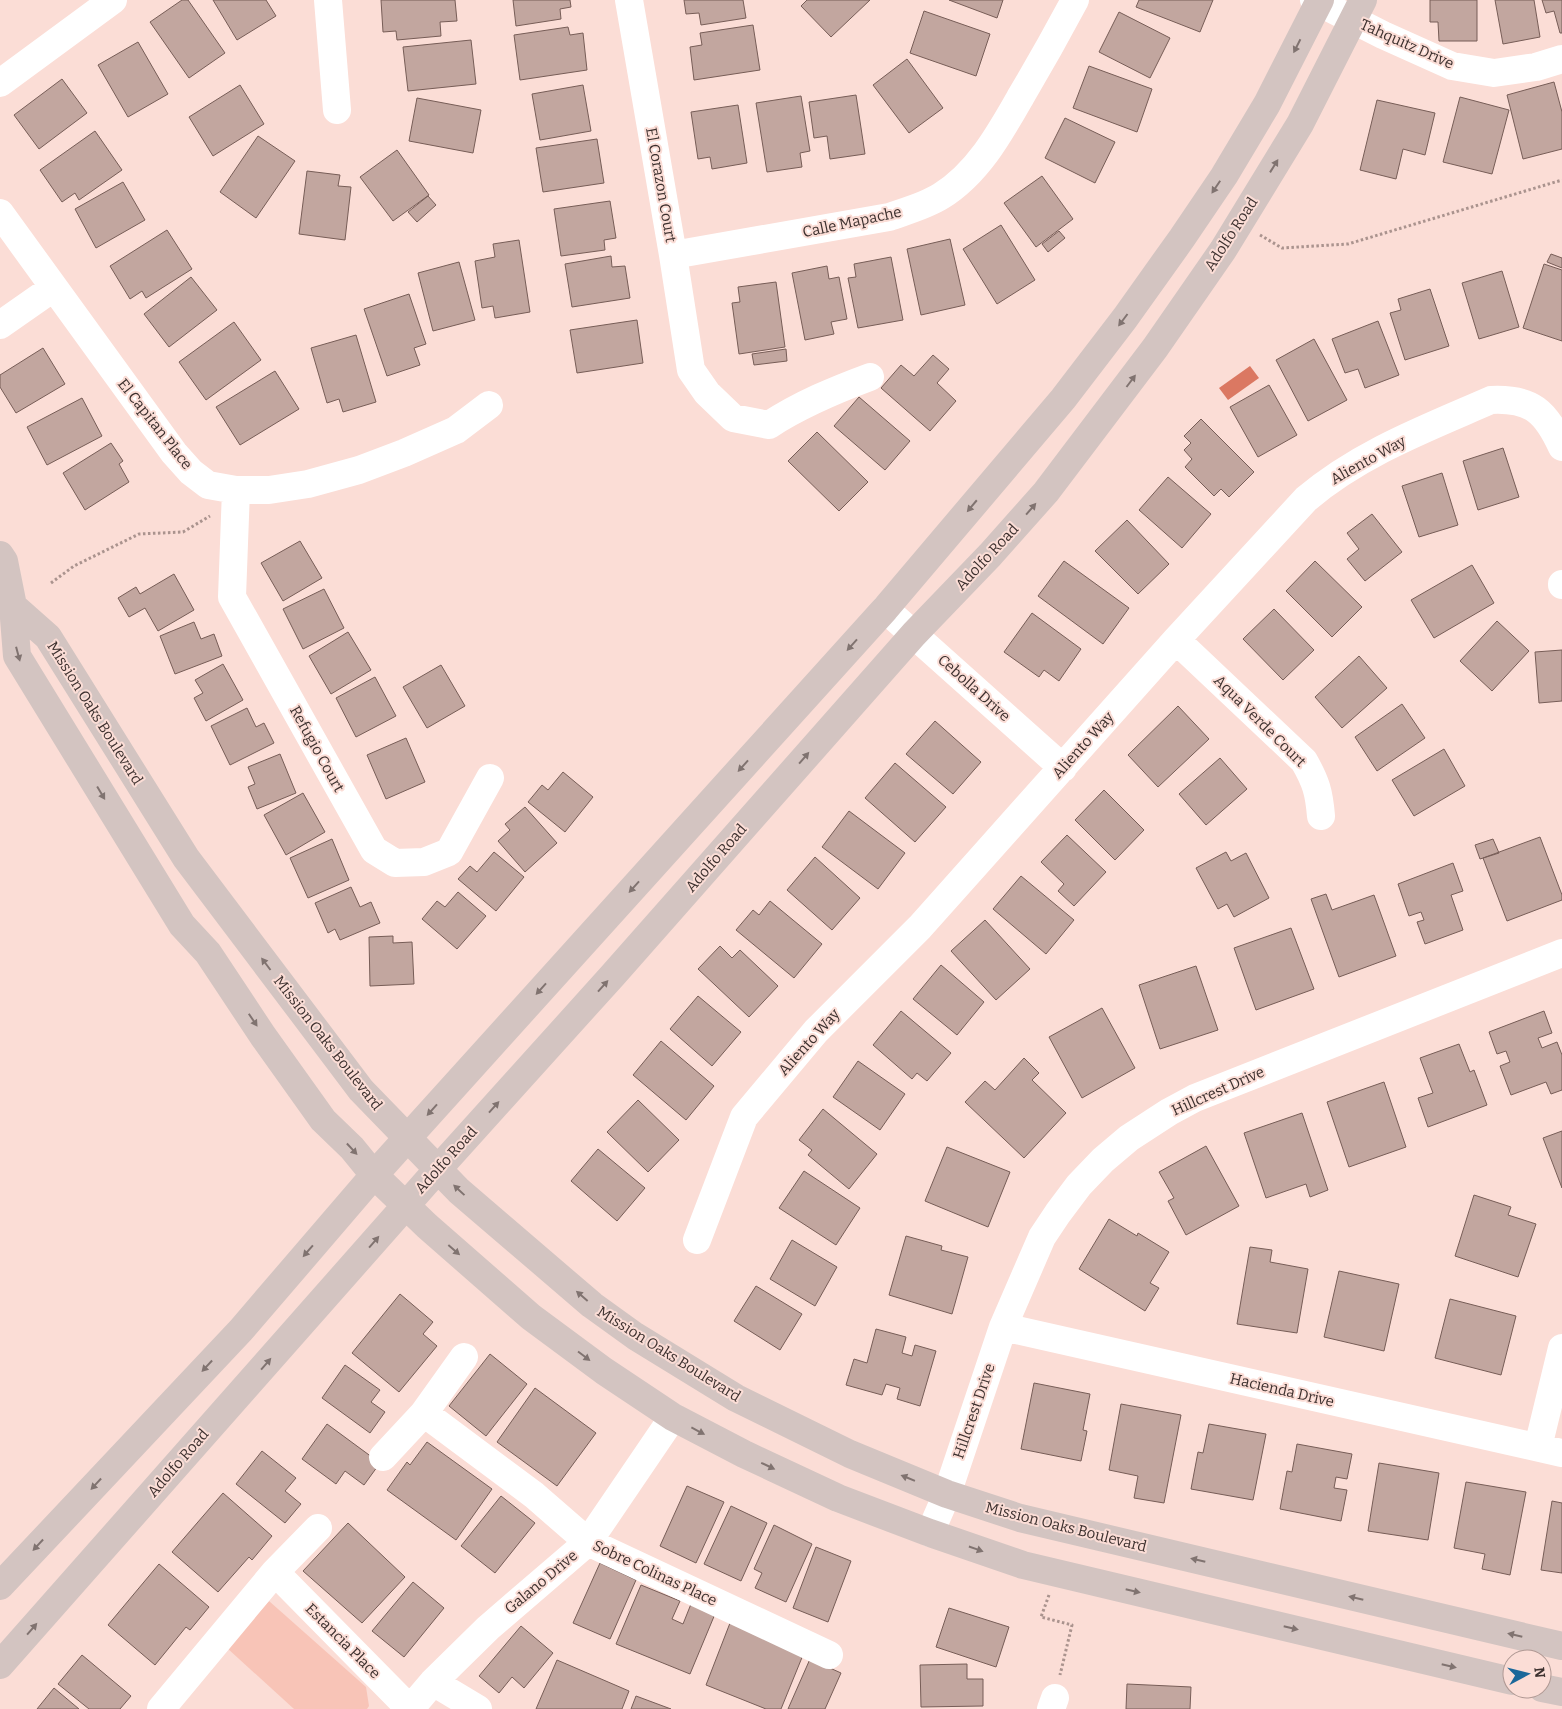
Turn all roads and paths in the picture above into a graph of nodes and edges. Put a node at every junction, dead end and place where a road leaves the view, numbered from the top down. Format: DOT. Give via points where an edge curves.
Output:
graph roads {
  1 [pos="113,0"];
  2 [pos="328,0"];
  3 [pos="629,0"];
  4 [pos="1075,0"];
  5 [pos="1318,1"];
  6 [pos="1358,10"];
  7 [pos="1562,59"];
  8 [pos="0,83"];
  9 [pos="337,110"];
  10 [pos="1562,180"];
  11 [pos="0,213"];
  12 [pos="1259,235"];
  13 [pos="673,255"];
  14 [pos="53,288"];
  15 [pos="0,325"];
  16 [pos="870,376"];
  17 [pos="489,405"];
  18 [pos="1562,447"];
  19 [pos="236,503"];
  20 [pos="0,555"];
  21 [pos="51,583"];
  22 [pos="7,603"];
  23 [pos="885,609"];
  24 [pos="914,634"];
  25 [pos="1176,640"];
  26 [pos="1063,768"];
  27 [pos="490,778"];
  28 [pos="1321,816"];
  29 [pos="1562,953"];
  30 [pos="407,1138"];
  31 [pos="438,1169"];
  32 [pos="374,1174"];
  33 [pos="405,1206"];
  34 [pos="697,1240"];
  35 [pos="1003,1326"];
  36 [pos="1562,1348"];
  37 [pos="464,1356"];
  38 [pos="424,1413"];
  39 [pos="673,1417"];
  40 [pos="1550,1450"];
  41 [pos="383,1457"];
  42 [pos="947,1494"];
  43 [pos="318,1528"];
  44 [pos="930,1533"];
  45 [pos="588,1542"];
  46 [pos="275,1572"];
  47 [pos="0,1586"];
  48 [pos="1049,1595"];
  49 [pos="1562,1646"];
  50 [pos="829,1655"];
  51 [pos="0,1665"];
  52 [pos="1502,1678"];
  53 [pos="434,1682"];
  54 [pos="1053,1703"];
  55 [pos="161,1709"];
  56 [pos="410,1709"];
  57 [pos="478,1709"];
  1 -- 8 [label="street"];
  2 -- 9 [label="street"];
  3 -- 13 [label="street, El Corazon Court"];
  4 -- 13 [label="street, Calle Mapache" via="999,134 972,171 942,195 889,217"];
  5 -- 6 [label="street, Tahquitz Drive"];
  5 -- 23 [label="main road, one-way" via="1267,104 1224,176 1125,318 1063,398"];
  6 -- 7 [label="street, Tahquitz Drive" via="1383,35 1452,66 1494,73 1536,67"];
  24 -- 6 [label="main road, Adolfo Road, one-way" via="1046,492 1155,348 1223,250 1300,124"];
  10 -- 12 [label="path" via="1348,244 1282,248"];
  11 -- 14 [label="street, El Capitan Place"];
  13 -- 16 [label="street, El Corazon Court" via="691,370 706,393 733,418 770,426 791,410"];
  14 -- 15 [label="street"];
  14 -- 19 [label="street, El Capitan Place" via="174,453 191,472"];
  17 -- 19 [label="street, El Capitan Place" via="456,430 404,453 359,470 270,490"];
  18 -- 25 [label="street, Aliento Way" via="1553,427 1541,413 1508,399 1491,400 1388,446 1342,472 1306,499"];
  19 -- 21 [label="path" via="184,532 139,534 74,566"];
  19 -- 27 [label="street, Refugio Court" via="232,597 374,850 395,863 424,862 449,852"];
  20 -- 22 [label="main road" via="4,561"];
  30 -- 22 [label="main road, Mission Oaks Boulevard, one-way" via="361,1090 186,858 48,637"];
  22 -- 32 [label="main road, one-way" via="17,656 182,925 208,953 323,1120"];
  23 -- 24 [label="street, Cebolla Drive"];
  23 -- 30 [label="main road, one-way"];
  24 -- 26 [label="street, Cebolla Drive"];
  31 -- 24 [label="main road, Adolfo Road, one-way"];
  25 -- 26 [label="street, Aliento Way"];
  25 -- 28 [label="street, Aqua Verde Court" via="1304,762 1319,792"];
  26 -- 34 [label="street, Aliento Way" via="920,927 816,1031 744,1117"];
  29 -- 35 [label="street, Hillcrest Drive" via="1195,1098 1129,1138 1079,1185 1058,1213 1042,1237"];
  30 -- 31 [label="main road, Mission Oaks Boulevard"];
  30 -- 32 [label="main road"];
  31 -- 33 [label="main road, Adolfo Road"];
  42 -- 31 [label="main road, Mission Oaks Boulevard, one-way" via="850,1454 736,1398 635,1336 592,1305 459,1192"];
  32 -- 33 [label="main road"];
  32 -- 47 [label="main road, one-way" via="240,1330"];
  33 -- 39 [label="main road, one-way" via="531,1317"];
  51 -- 33 [label="main road, Adolfo Road, one-way"];
  35 -- 40 [label="street, Hacienda Drive"];
  35 -- 42 [label="street, Hillcrest Drive"];
  36 -- 40 [label="street"];
  37 -- 38 [label="street"];
  38 -- 41 [label="street"];
  38 -- 45 [label="street, Sobre Colinas Place" via="534,1495"];
  39 -- 44 [label="main road, one-way" via="838,1498"];
  39 -- 45 [label="street, Galano Drive"];
  42 -- 44 [label="street, Hillcrest Drive"];
  49 -- 42 [label="main road, Mission Oaks Boulevard, one-way" via="1020,1518"];
  43 -- 46 [label="street"];
  44 -- 52 [label="main road, one-way" via="1023,1565"];
  45 -- 50 [label="street, Sobre Colinas Place"];
  45 -- 53 [label="street, Galano Drive" via="488,1628"];
  46 -- 55 [label="street"];
  46 -- 56 [label="street, Estancia Place"];
  48 -- 54 [label="path" via="1041,1617 1072,1625"];
  53 -- 56 [label="street, Galano Drive"];
  53 -- 57 [label="street"];
}
